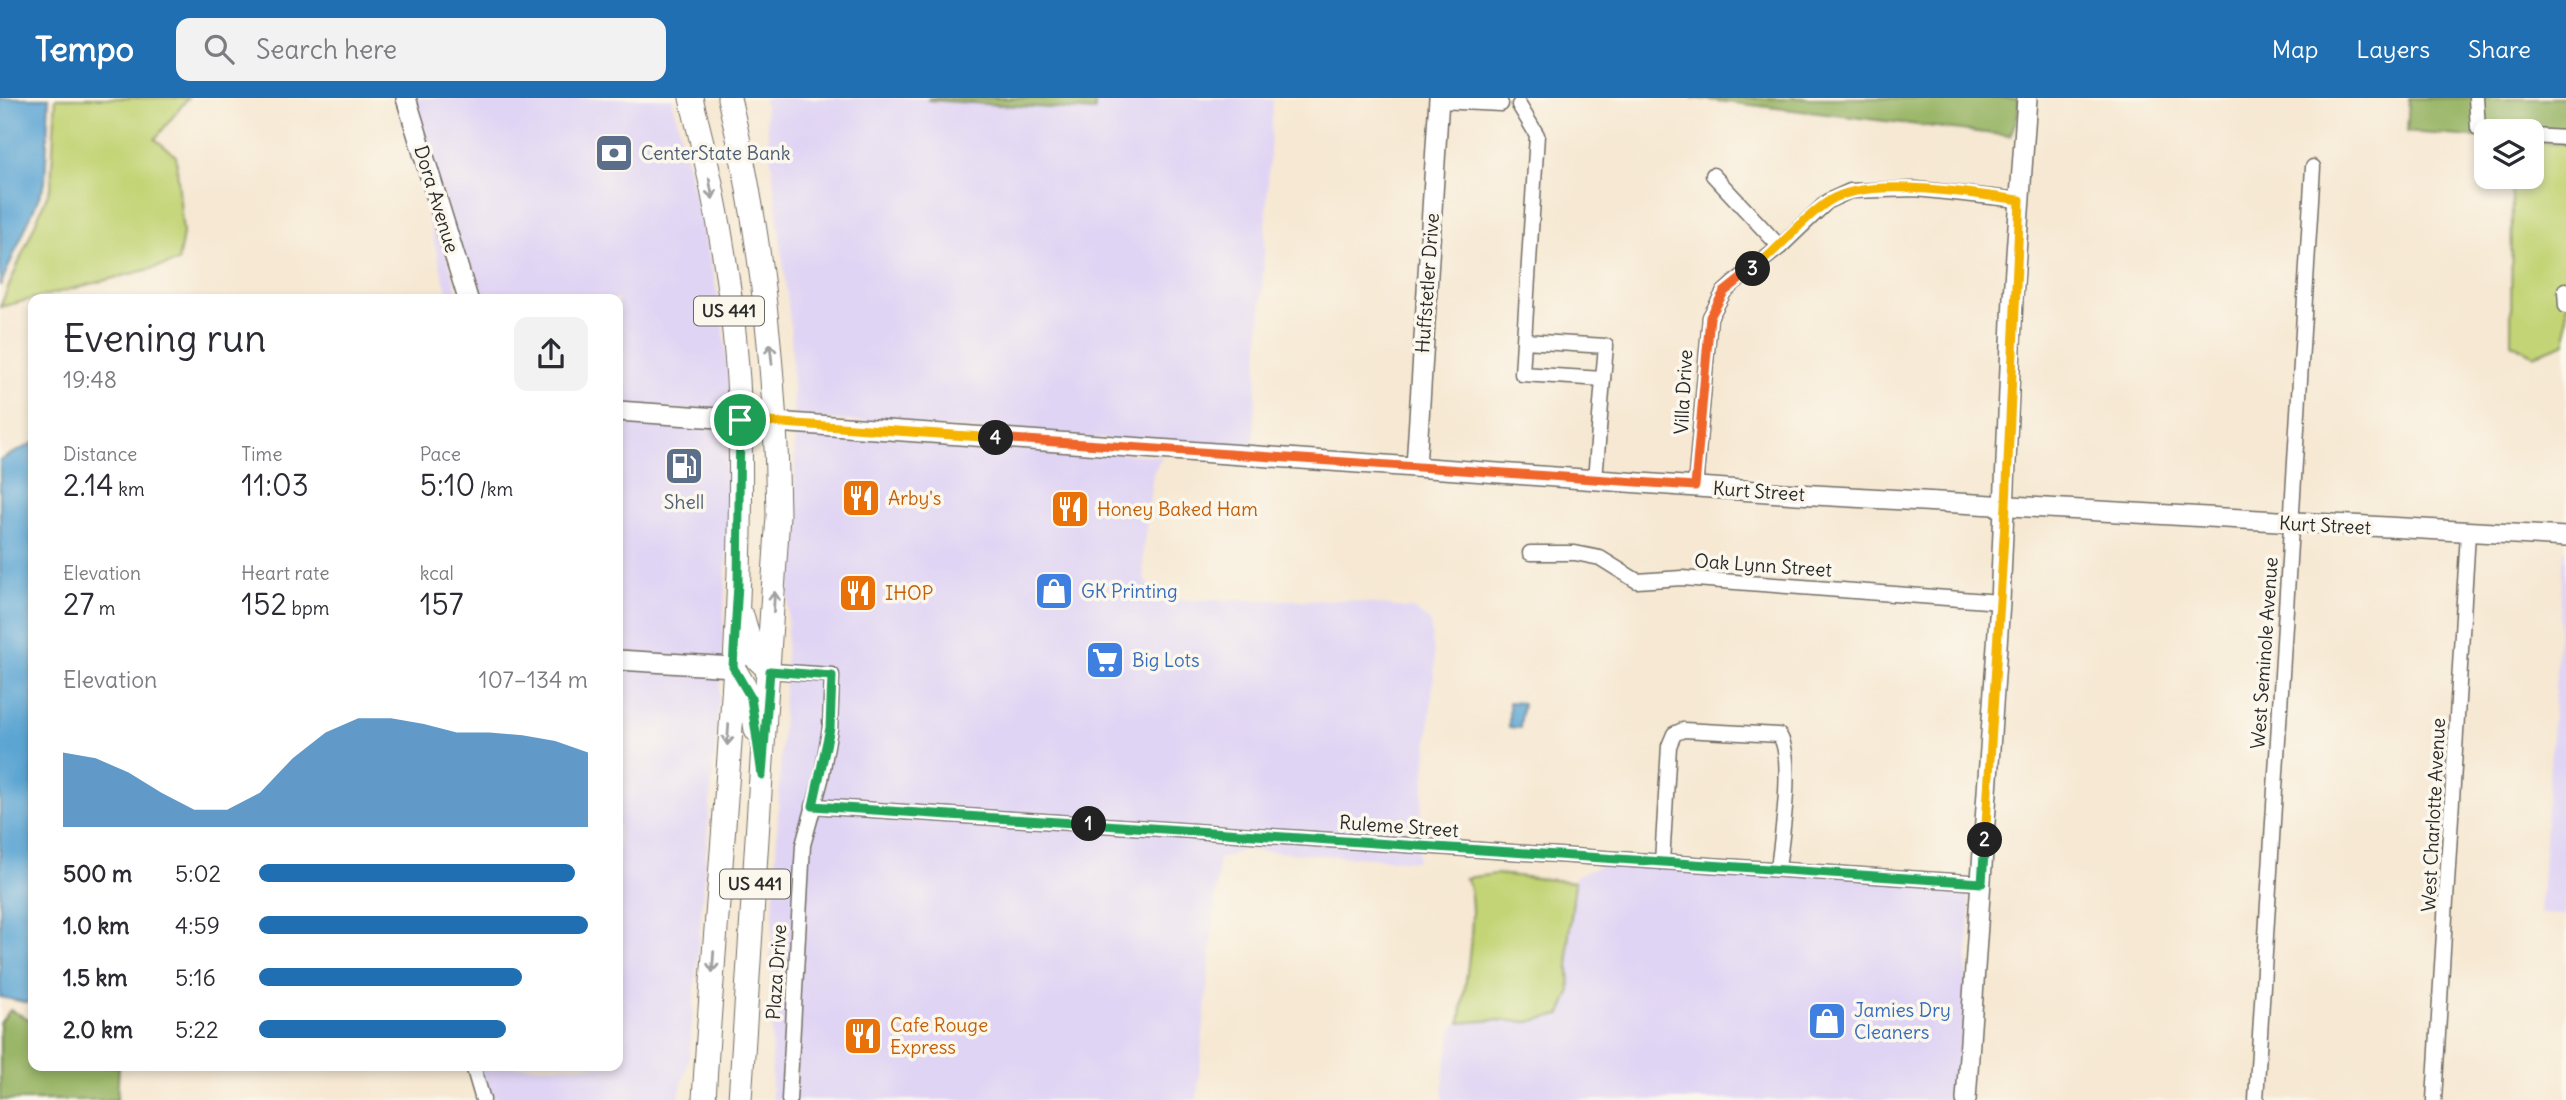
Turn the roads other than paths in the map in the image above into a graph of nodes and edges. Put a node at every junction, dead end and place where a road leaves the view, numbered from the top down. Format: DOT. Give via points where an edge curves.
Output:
graph roads {
  1 [pos="406,98"];
  2 [pos="691,98"];
  3 [pos="729,98"];
  4 [pos="2027,98"];
  5 [pos="2476,98"];
  6 [pos="1448,100"];
  7 [pos="1499,101"];
  8 [pos="1525,104"];
  9 [pos="2477,119"];
  10 [pos="2544,137"];
  11 [pos="2566,138"];
  12 [pos="2313,167"];
  13 [pos="1713,175"];
  14 [pos="2020,200"];
  15 [pos="1780,247"];
  16 [pos="2565,290"];
  17 [pos="465,294"];
  18 [pos="2566,306"];
  19 [pos="1524,341"];
  20 [pos="1603,379"];
  21 [pos="623,411"];
  22 [pos="740,420"];
  23 [pos="776,422"];
  24 [pos="1416,467"];
  25 [pos="1595,480"];
  26 [pos="1695,486"];
  27 [pos="2006,505"];
  28 [pos="2292,523"];
  29 [pos="2469,533"];
  30 [pos="2566,537"];
  31 [pos="1530,553"];
  32 [pos="738,584"];
  33 [pos="2000,603"];
  34 [pos="623,660"];
  35 [pos="733,667"];
  36 [pos="770,671"];
  37 [pos="762,775"];
  38 [pos="813,806"];
  39 [pos="1662,862"];
  40 [pos="1778,869"];
  41 [pos="1982,883"];
  42 [pos="707,1047"];
  43 [pos="744,1049"];
  44 [pos="474,1071"];
  45 [pos="483,1100"];
  46 [pos="688,1100"];
  47 [pos="704,1100"];
  48 [pos="740,1100"];
  49 [pos="750,1100"];
  50 [pos="789,1100"];
  51 [pos="1966,1100"];
  52 [pos="2256,1100"];
  53 [pos="2434,1100"];
  1 -- 17 [label="street, Dora Avenue"];
  2 -- 22 [label="main road, US 441, one-way" via="719,233"];
  23 -- 3 [label="main road, US 441, one-way" via="757,236"];
  4 -- 14 [label="street"];
  5 -- 9 [label="street"];
  6 -- 7 [label="street"];
  6 -- 24 [label="street, Huffstetler Drive"];
  7 -- 8 [label="street" via="1507,108"];
  8 -- 19 [label="street" via="1537,135"];
  10 -- 11 [label="street"];
  12 -- 28 [label="street, West Seminole Avenue"];
  13 -- 15 [label="street"];
  14 -- 15 [label="street, Villa Drive" via="1916,190 1850,191 1828,201"];
  14 -- 27 [label="street"];
  15 -- 26 [label="street, Villa Drive" via="1724,292 1710,317"];
  16 -- 18 [label="street"];
  19 -- 20 [label="street" via="1522,374"];
  19 -- 20 [label="street" via="1606,346"];
  20 -- 25 [label="street"];
  21 -- 22 [label="street, Kurt Street"];
  22 -- 23 [label="street, Kurt Street"];
  22 -- 32 [label="main road, US 441"];
  23 -- 24 [label="street, Kurt Street"];
  36 -- 23 [label="main road, US 441, one-way" via="778,515"];
  24 -- 25 [label="street, Kurt Street"];
  25 -- 26 [label="street, Kurt Street"];
  26 -- 27 [label="street, Kurt Street"];
  27 -- 28 [label="street, Kurt Street"];
  27 -- 33 [label="street"];
  28 -- 29 [label="street, Kurt Street"];
  28 -- 52 [label="street, West Seminole Avenue"];
  29 -- 30 [label="street, Kurt Street"];
  29 -- 53 [label="street, West Charlotte Avenue"];
  31 -- 33 [label="street, Oak Lynn Street" via="1600,558 1637,581 1734,581"];
  32 -- 35 [label="main road, US 441"];
  32 -- 36 [label="main road" via="745,635 753,655"];
  33 -- 41 [label="street"];
  34 -- 35 [label="street"];
  35 -- 37 [label="main road" via="751,698"];
  35 -- 42 [label="main road, US 441, one-way"];
  36 -- 37 [label="main road, US 441"];
  36 -- 38 [label="street, Plaza Drive" via="832,676 830,728"];
  37 -- 43 [label="main road, US 441"];
  38 -- 39 [label="street, Ruleme Street"];
  38 -- 50 [label="street, Plaza Drive" via="803,845"];
  39 -- 40 [label="street, Ruleme Street"];
  39 -- 40 [label="street" via="1669,746 1674,734 1683,730 1779,735 1786,762"];
  40 -- 41 [label="street, Ruleme Street"];
  41 -- 51 [label="street"];
  42 -- 46 [label="main road"];
  42 -- 47 [label="main road, US 441"];
  43 -- 48 [label="main road, US 441"];
  43 -- 49 [label="main road"];
  44 -- 45 [label="street"];
}
